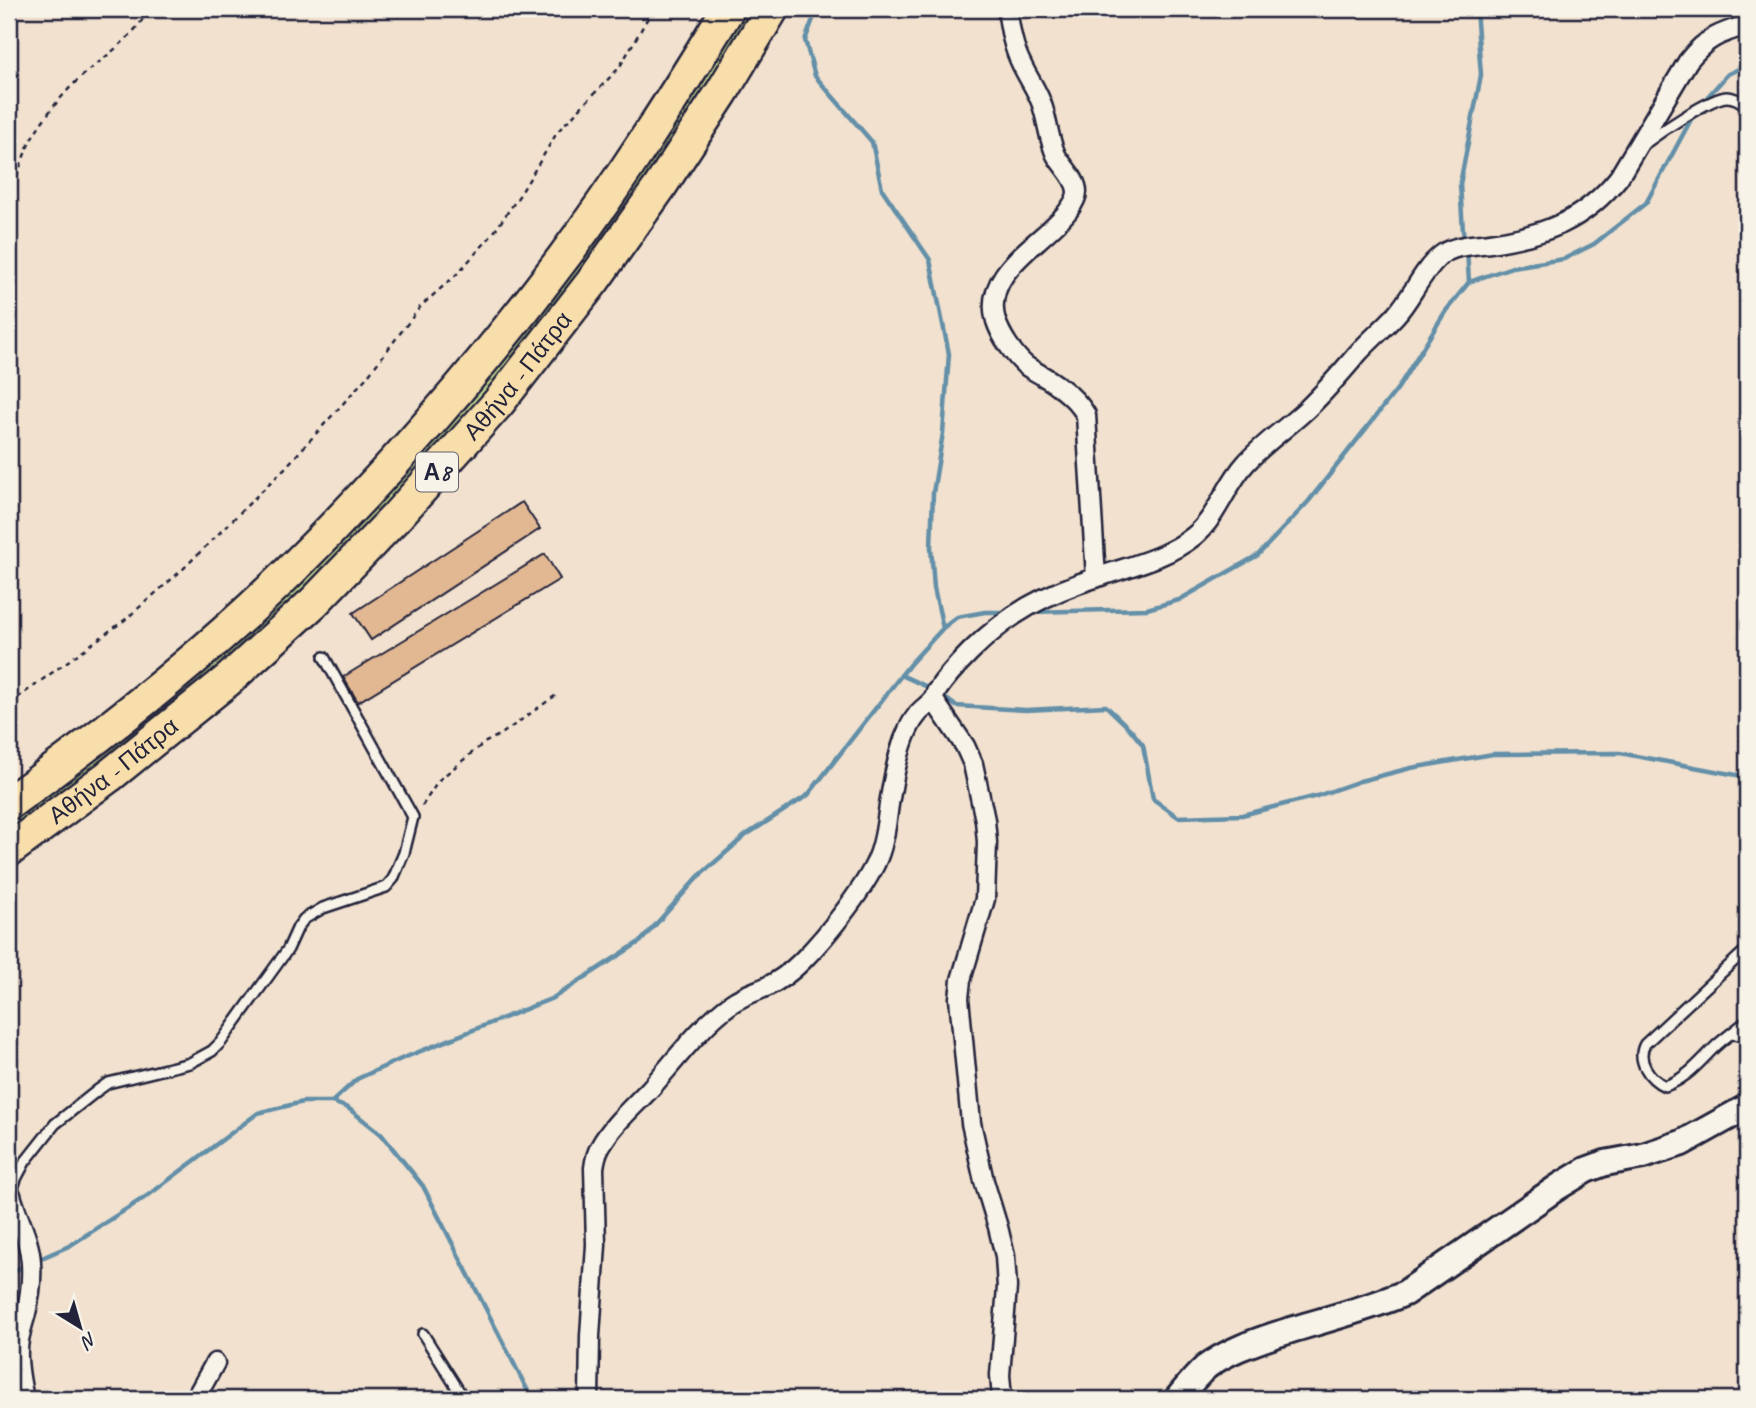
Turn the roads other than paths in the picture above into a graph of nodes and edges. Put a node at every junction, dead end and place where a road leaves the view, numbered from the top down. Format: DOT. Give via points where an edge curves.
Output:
graph roads {
  1 [pos="728,9"];
  2 [pos="772,9"];
  3 [pos="1007,9"];
  4 [pos="1747,25"];
  5 [pos="1747,106"];
  6 [pos="1634,151"];
  7 [pos="1096,578"];
  8 [pos="324,657"];
  9 [pos="933,699"];
  10 [pos="9,803"];
  11 [pos="9,850"];
  12 [pos="1747,949"];
  13 [pos="1747,1021"];
  14 [pos="1732,1034"];
  15 [pos="1747,1040"];
  16 [pos="1747,1108"];
  17 [pos="11,1195"];
  18 [pos="423,1334"];
  19 [pos="215,1363"];
  20 [pos="24,1399"];
  21 [pos="195,1399"];
  22 [pos="464,1399"];
  23 [pos="589,1399"];
  24 [pos="1002,1399"];
  25 [pos="1177,1399"];
  1 -- 10 [label="highway, Αθήνα - Πάτρα / Α8" via="629,165 563,258 477,368 370,489 288,574 203,651"];
  2 -- 11 [label="highway, Αθήνα - Πάτρα / Α8" via="666,177 593,281 499,402 397,516 314,602 228,680"];
  3 -- 7 [label="street" via="1021,64 1043,107 1056,155 1077,192 1062,219 1006,271 992,305 996,322 1014,352 1026,366 1079,403 1086,415"];
  4 -- 6 [label="street" via="1716,35 1695,52"];
  5 -- 6 [label="lane" via="1724,97"];
  6 -- 7 [label="street" via="1606,193 1568,222 1438,257 1396,315 1331,385 1247,462 1199,532 1171,551"];
  7 -- 9 [label="street" via="1017,612 969,652"];
  8 -- 17 [label="lane" via="413,817 393,879 386,887 304,919 288,949 212,1051 190,1063 108,1083 55,1124 16,1178"];
  9 -- 23 [label="street" via="916,715 906,734 879,855 824,937 776,982 720,1012 599,1148 594,1168 596,1245"];
  9 -- 24 [label="street" via="973,764 985,820 985,899 959,998 971,1123 1004,1256"];
  12 -- 14 [label="lane" via="1645,1044 1642,1059 1657,1083 1676,1083"];
  13 -- 14 [label="lane"];
  14 -- 15 [label="lane"];
  16 -- 25 [label="street" via="1682,1143 1586,1170 1405,1293 1226,1354 1195,1377"];
  17 -- 20 [label="street" via="27,1236 31,1262 18,1349"];
  18 -- 22 [label="lane"];
  19 -- 21 [label="street"];
}
